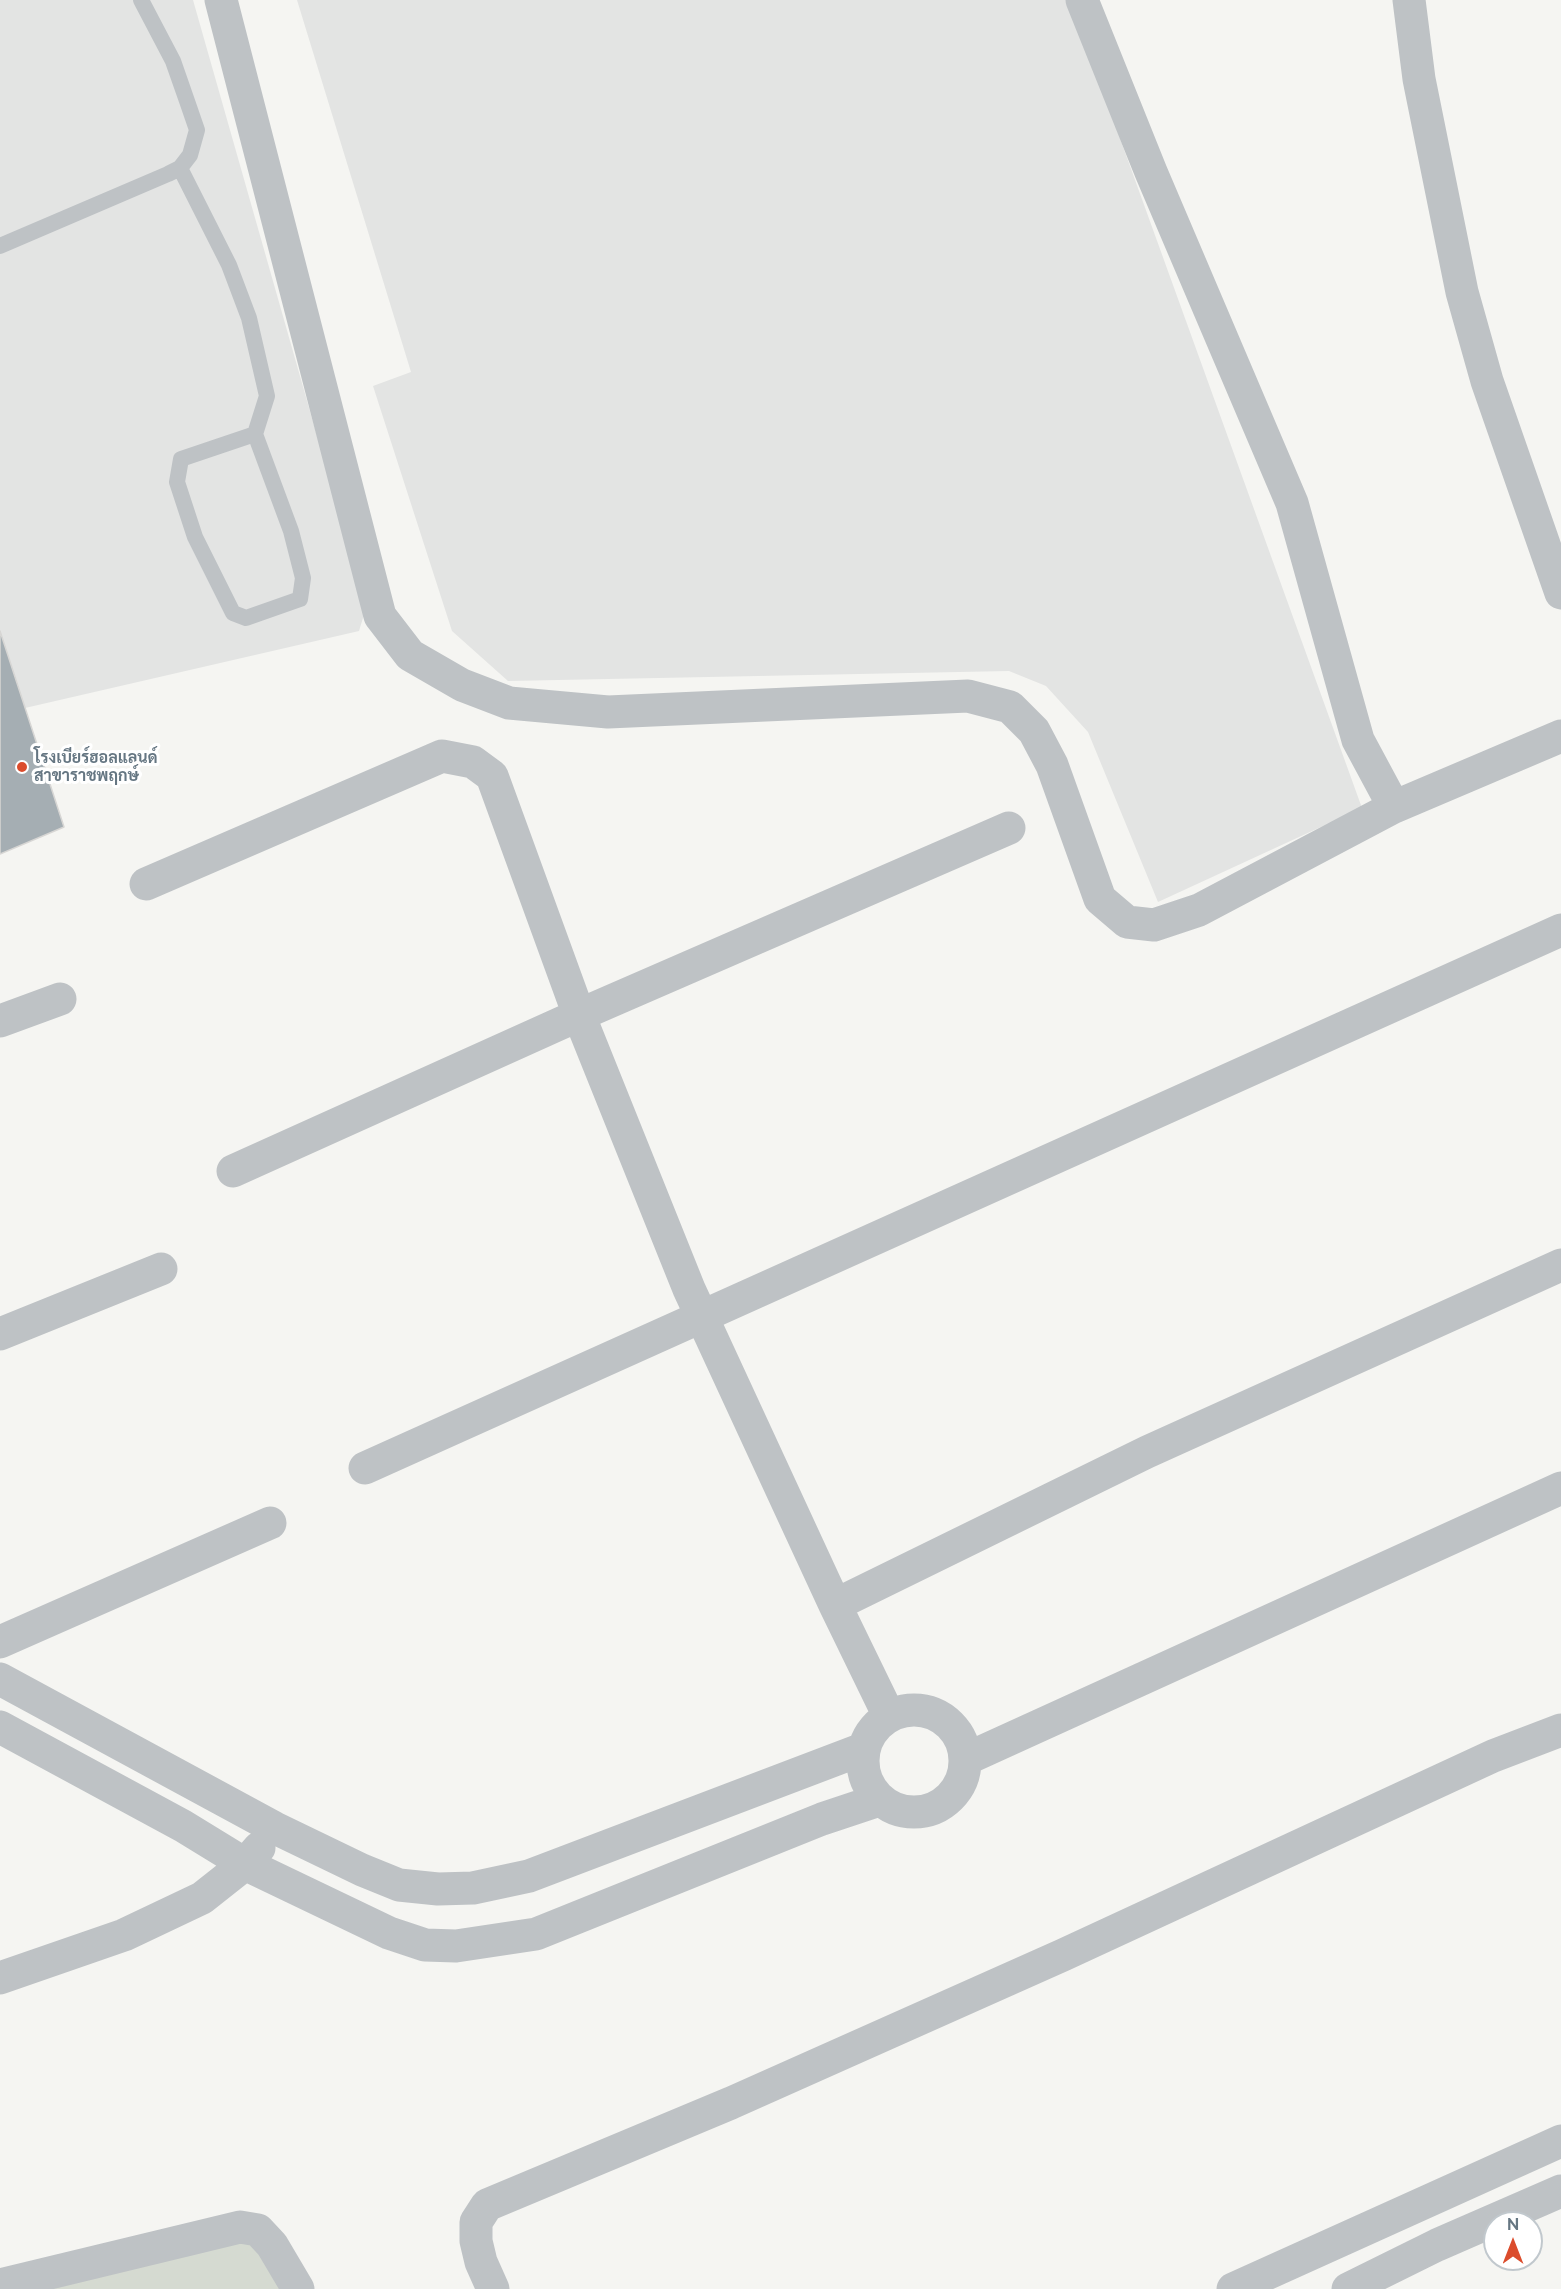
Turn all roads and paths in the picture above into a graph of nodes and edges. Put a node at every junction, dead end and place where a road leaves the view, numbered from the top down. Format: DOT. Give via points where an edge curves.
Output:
graph roads {
  1 [pos="141,0"];
  2 [pos="221,0"];
  3 [pos="1082,0"];
  4 [pos="1409,0"];
  5 [pos="180,168"];
  6 [pos="0,246"];
  7 [pos="255,434"];
  8 [pos="1561,593"];
  9 [pos="1561,736"];
  10 [pos="1394,807"];
  11 [pos="1009,828"];
  12 [pos="146,884"];
  13 [pos="1561,930"];
  14 [pos="60,999"];
  15 [pos="579,1015"];
  16 [pos="0,1021"];
  17 [pos="233,1171"];
  18 [pos="1561,1265"];
  19 [pos="161,1269"];
  20 [pos="702,1315"];
  21 [pos="0,1334"];
  22 [pos="365,1468"];
  23 [pos="1561,1488"];
  24 [pos="270,1523"];
  25 [pos="835,1605"];
  26 [pos="0,1642"];
  27 [pos="0,1679"];
  28 [pos="889,1716"];
  29 [pos="0,1727"];
  30 [pos="1561,1730"];
  31 [pos="863,1749"];
  32 [pos="966,1759"];
  33 [pos="879,1800"];
  34 [pos="275,1828"];
  35 [pos="246,1864"];
  36 [pos="0,1978"];
  37 [pos="1561,2141"];
  38 [pos="1561,2191"];
  39 [pos="0,2285"];
  40 [pos="298,2289"];
  41 [pos="493,2289"];
  42 [pos="1233,2289"];
  43 [pos="1348,2289"];
  1 -- 5 [label="lane" via="173,61 197,130 190,155"];
  2 -- 10 [label="street" via="380,616 410,655 462,685 509,703 597,711 968,696 1010,707 1034,731 1052,765 1100,898 1127,922 1154,925 1199,910"];
  3 -- 10 [label="street" via="1292,502 1358,740"];
  4 -- 8 [label="street" via="1419,79 1462,292 1487,381"];
  5 -- 6 [label="lane"];
  5 -- 7 [label="lane" via="229,265 249,318 267,396"];
  7 -- 7 [label="lane" via="181,459 177,483 195,537 233,613 246,618 300,599 303,578 291,531"];
  9 -- 10 [label="street"];
  11 -- 15 [label="street"];
  12 -- 15 [label="street" via="442,756 473,762 492,776"];
  13 -- 20 [label="street"];
  14 -- 16 [label="street"];
  15 -- 17 [label="street"];
  15 -- 20 [label="street" via="688,1289"];
  18 -- 25 [label="street" via="1147,1452"];
  19 -- 21 [label="street"];
  20 -- 22 [label="street"];
  20 -- 25 [label="street"];
  23 -- 32 [label="street"];
  24 -- 26 [label="street"];
  25 -- 28 [label="street"];
  27 -- 34 [label="street"];
  28 -- 31 [label="street" via="868,1736"];
  28 -- 32 [label="street" via="906,1710 940,1716 953,1727"];
  29 -- 35 [label="street"];
  30 -- 41 [label="street" via="1493,1756 741,2099 488,2205 476,2222 477,2241"];
  31 -- 33 [label="street" via="866,1782"];
  31 -- 34 [label="street" via="529,1876 473,1888 399,1885"];
  32 -- 33 [label="street" via="964,1778 940,1806 923,1812 904,1812"];
  33 -- 35 [label="street" via="822,1819 536,1934 456,1946 425,1945 389,1933"];
  34 -- 35 [label="street"];
  35 -- 36 [label="street" via="202,1898 124,1935"];
  37 -- 42 [label="street"];
  38 -- 43 [label="street"];
  39 -- 40 [label="street" via="240,2227 258,2230 272,2245"];
}
